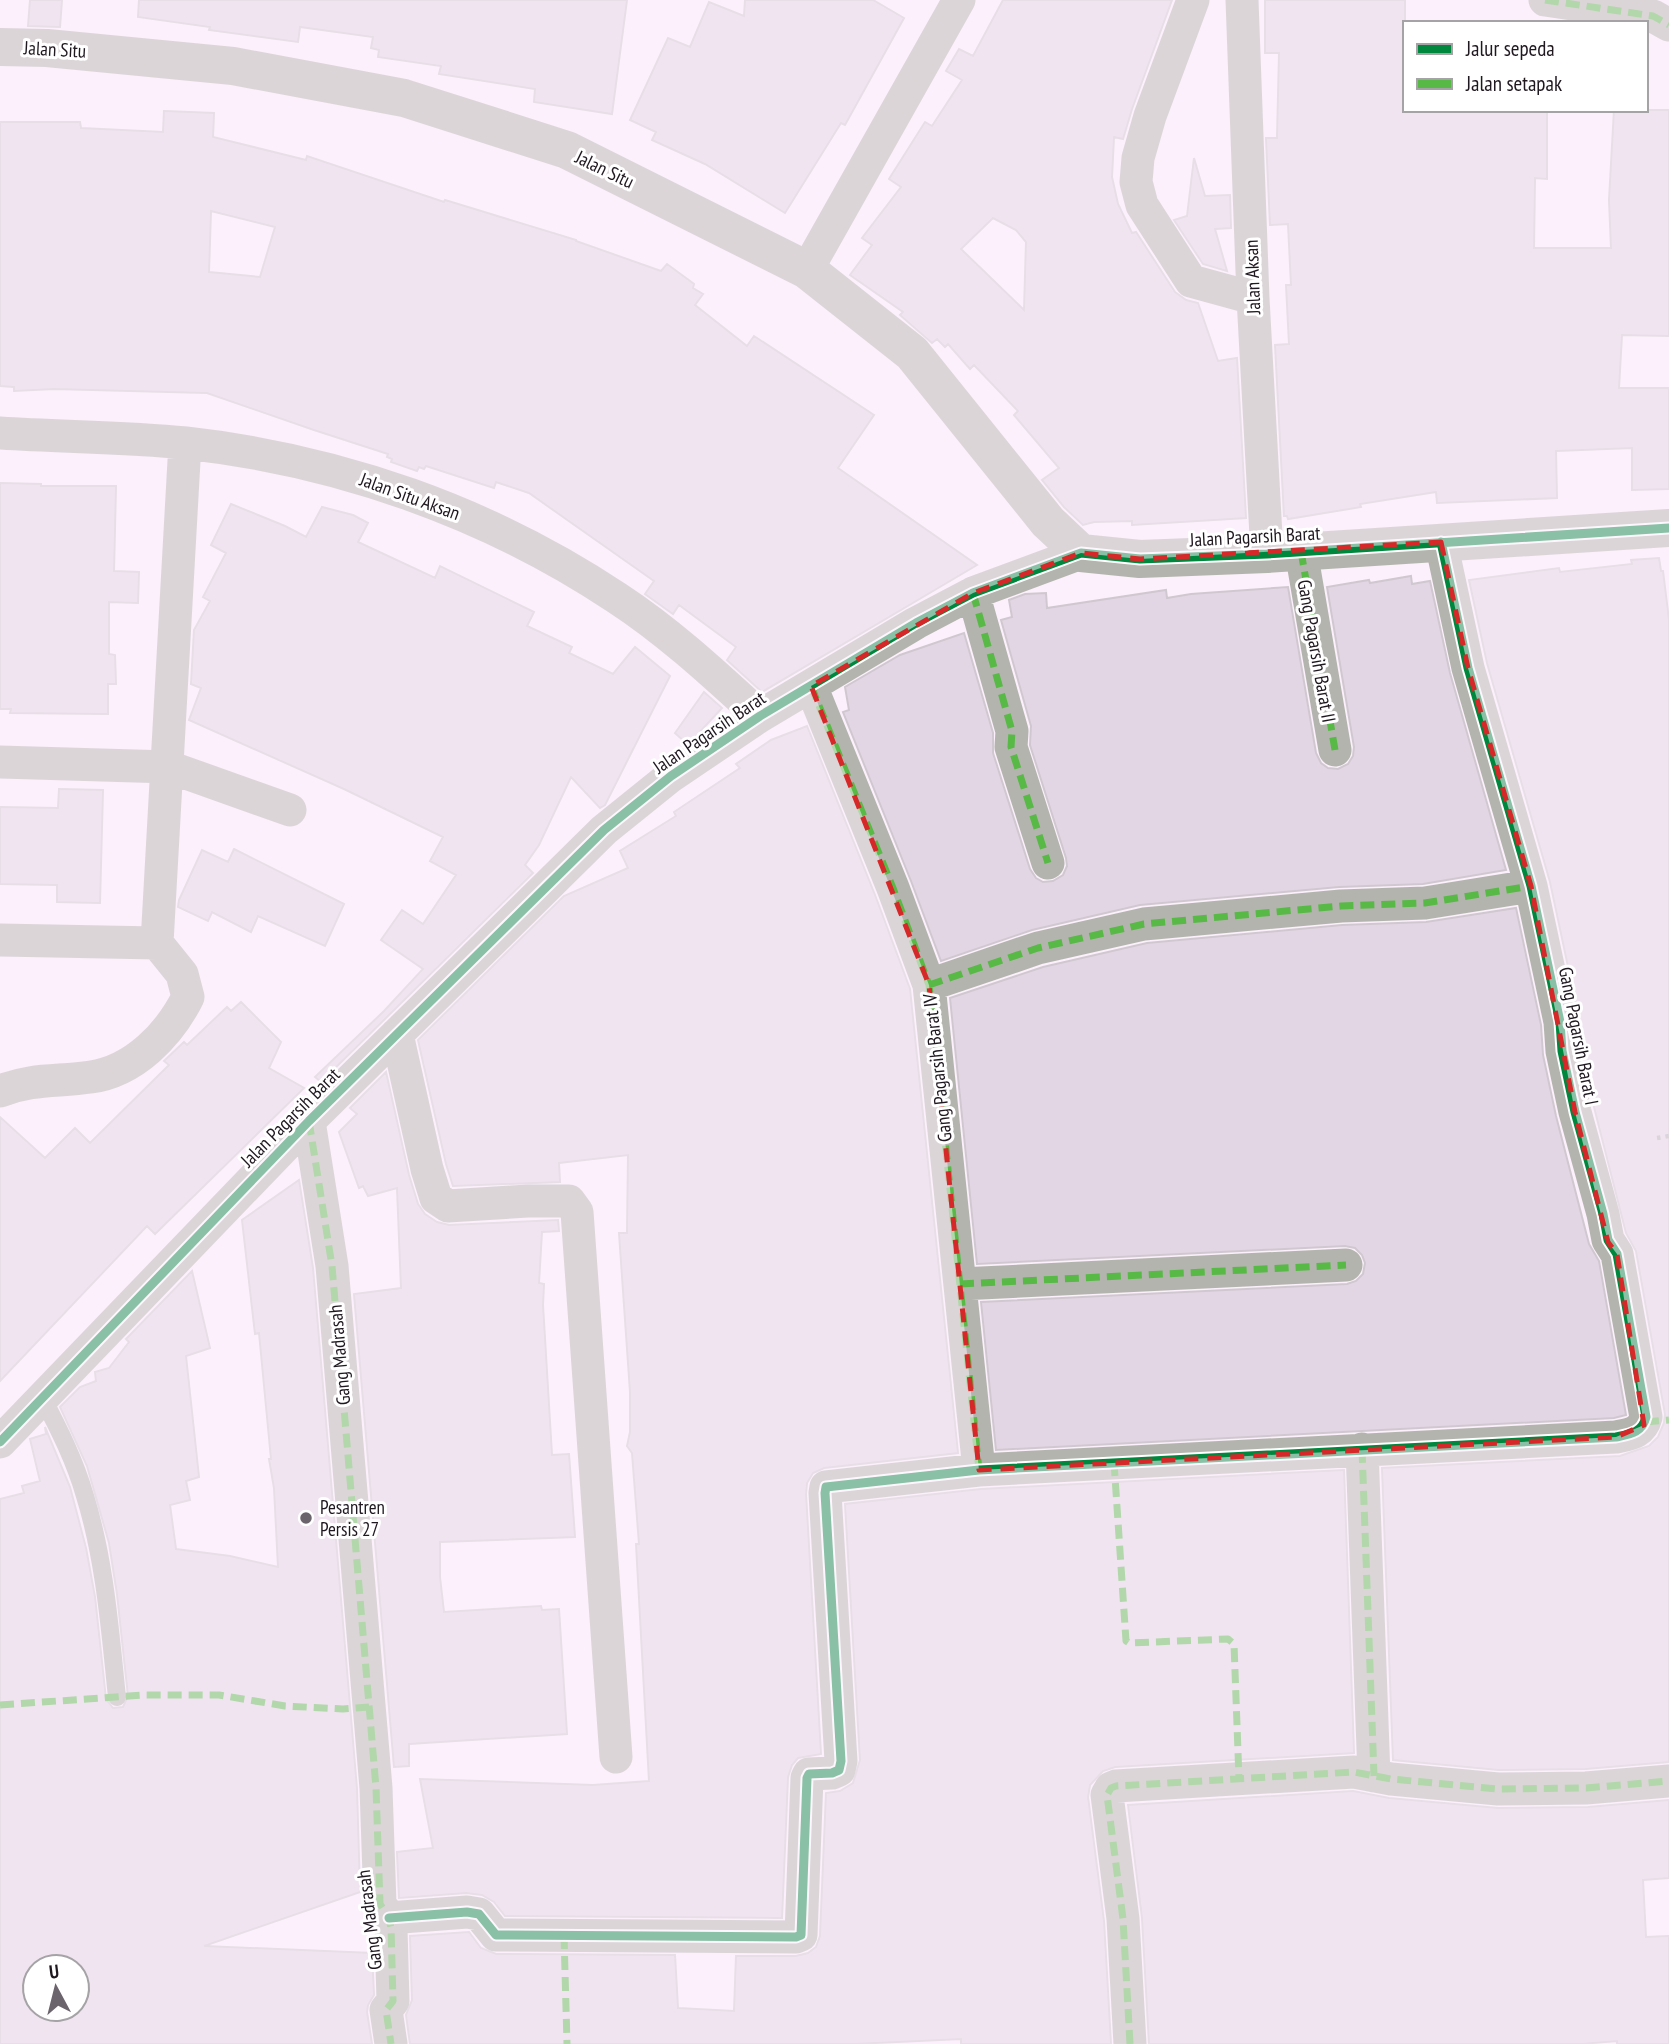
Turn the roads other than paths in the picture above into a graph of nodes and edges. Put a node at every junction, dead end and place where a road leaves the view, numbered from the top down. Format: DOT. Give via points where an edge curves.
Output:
graph roads {
  1 [pos="959,0"];
  2 [pos="1193,0"];
  3 [pos="1241,0"];
  4 [pos="1545,0"];
  5 [pos="1669,25"];
  6 [pos="0,47"];
  7 [pos="807,270"];
  8 [pos="1253,299"];
  9 [pos="0,433"];
  10 [pos="185,443"];
  11 [pos="1669,527"];
  12 [pos="1441,542"];
  13 [pos="1081,553"];
  14 [pos="1284,553"];
  15 [pos="973,593"];
  16 [pos="811,686"];
  17 [pos="760,716"];
  18 [pos="1335,750"];
  19 [pos="0,762"];
  20 [pos="169,767"];
  21 [pos="290,810"];
  22 [pos="1048,863"];
  23 [pos="1531,886"];
  24 [pos="0,940"];
  25 [pos="157,943"];
  26 [pos="929,985"];
  27 [pos="397,1034"];
  28 [pos="0,1091"];
  29 [pos="309,1121"];
  30 [pos="1346,1265"];
  31 [pos="960,1284"];
  32 [pos="42,1397"];
  33 [pos="1657,1421"];
  34 [pos="0,1441"];
  35 [pos="1362,1449"];
  36 [pos="979,1470"];
  37 [pos="117,1697"];
  38 [pos="616,1757"];
  39 [pos="1374,1776"];
  40 [pos="1669,1780"];
  41 [pos="389,1918"];
  42 [pos="391,2044"];
  43 [pos="1130,2044"];
  1 -- 7 [label="street"];
  2 -- 8 [label="street" via="1150,116 1136,182 1142,205 1191,281"];
  3 -- 8 [label="street, Jalan Aksan"];
  4 -- 5 [label="street" via="1653,16"];
  6 -- 7 [label="street, Jalan Situ" via="233,66 404,98 567,150"];
  7 -- 13 [label="street, Jalan Situ" via="912,353 1048,522"];
  8 -- 14 [label="street, Jalan Aksan"];
  9 -- 10 [label="street, Jalan Situ Aksan"];
  10 -- 17 [label="street, Jalan Situ Aksan" via="277,457 367,479 455,510 527,544 618,598 692,654"];
  10 -- 20 [label="street"];
  11 -- 12 [label="street, Jalan Pagarsih Barat"];
  12 -- 14 [label="street, Jalan Pagarsih Barat"];
  12 -- 23 [label="street, Gang Pagarsih Barat I" via="1468,668"];
  13 -- 14 [label="street, Jalan Pagarsih Barat" via="1140,558"];
  13 -- 15 [label="street, Jalan Pagarsih Barat"];
  14 -- 18 [label="street, Gang Pagarsih Barat II"];
  15 -- 16 [label="street, Jalan Pagarsih Barat"];
  15 -- 22 [label="street" via="1012,731 1011,747"];
  16 -- 17 [label="street, Jalan Pagarsih Barat"];
  16 -- 26 [label="street, Gang Pagarsih Barat IV"];
  17 -- 27 [label="street, Jalan Pagarsih Barat" via="671,776 604,830"];
  19 -- 20 [label="street"];
  20 -- 21 [label="street"];
  20 -- 25 [label="street"];
  23 -- 26 [label="street" via="1424,903 1144,924 1038,948"];
  23 -- 33 [label="street, Gang Pagarsih Barat I" via="1576,1112 1608,1240 1617,1254 1633,1337"];
  24 -- 25 [label="street"];
  25 -- 28 [label="street" via="181,974 188,997 177,1019 137,1059 114,1072 47,1079"];
  26 -- 31 [label="street, Gang Pagarsih Barat IV"];
  27 -- 29 [label="street, Jalan Pagarsih Barat"];
  27 -- 38 [label="street" via="427,1169 441,1203 569,1201 577,1212"];
  29 -- 32 [label="street, Jalan Pagarsih Barat"];
  29 -- 41 [label="street, Gang Madrasah" via="332,1266 376,1787 380,1904"];
  30 -- 31 [label="street"];
  31 -- 36 [label="street, Gang Pagarsih Barat IV"];
  32 -- 34 [label="street, Jalan Pagarsih Barat"];
  32 -- 37 [label="lane" via="74,1463 91,1517"];
  33 -- 35 [label="street, Gang Pagarsih Barat I" via="1616,1437"];
  35 -- 36 [label="street, Gang Pagarsih Barat I"];
  35 -- 39 [label="street"];
  36 -- 41 [label="street, Gang Pagarsih Barat I" via="826,1487 841,1761 839,1770 807,1778 801,1935 496,1935 483,1917 467,1912"];
  39 -- 40 [label="street" via="1498,1789 1586,1788"];
  39 -- 43 [label="street" via="1354,1772 1111,1788 1107,1795 1123,1919"];
  41 -- 42 [label="street, Gang Madrasah" via="393,2001 386,2010"];
}
